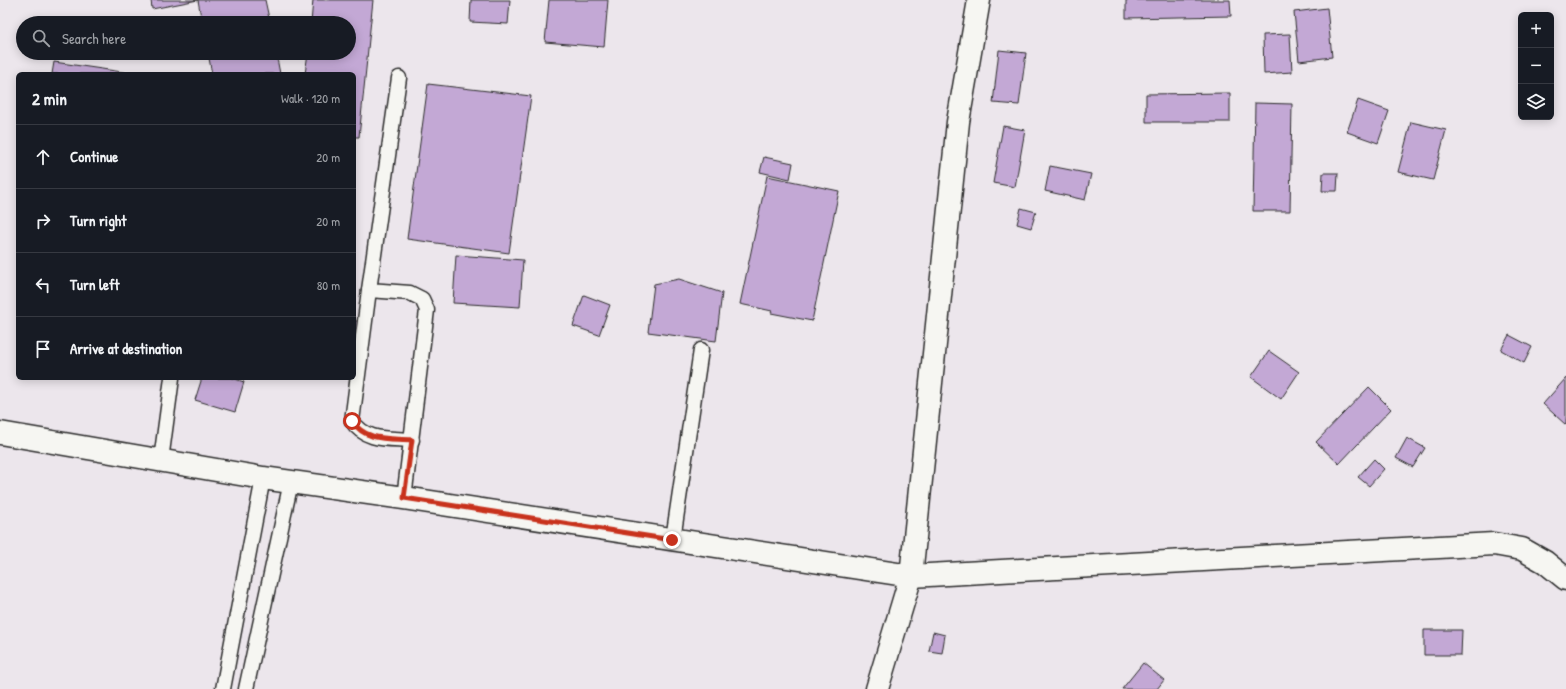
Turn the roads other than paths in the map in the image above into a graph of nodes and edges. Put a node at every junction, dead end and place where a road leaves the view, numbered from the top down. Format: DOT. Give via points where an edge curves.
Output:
graph roads {
  1 [pos="980,0"];
  2 [pos="399,78"];
  3 [pos="369,290"];
  4 [pos="701,350"];
  5 [pos="172,380"];
  6 [pos="0,433"];
  7 [pos="412,440"];
  8 [pos="161,460"];
  9 [pos="263,478"];
  10 [pos="290,482"];
  11 [pos="404,498"];
  12 [pos="672,540"];
  13 [pos="911,576"];
  14 [pos="1566,579"];
  15 [pos="223,689"];
  16 [pos="246,689"];
  17 [pos="877,689"];
  1 -- 13 [label="street" via="958,122"];
  2 -- 3 [label="lane"];
  3 -- 7 [label="lane" via="410,293 422,299 427,310"];
  3 -- 7 [label="lane" via="352,421 358,429 369,436"];
  4 -- 12 [label="lane"];
  5 -- 8 [label="lane"];
  6 -- 8 [label="street"];
  7 -- 11 [label="lane"];
  8 -- 9 [label="street"];
  9 -- 10 [label="street"];
  9 -- 15 [label="lane"];
  10 -- 11 [label="street"];
  10 -- 16 [label="lane"];
  11 -- 12 [label="street"];
  12 -- 13 [label="street"];
  13 -- 14 [label="street" via="1494,544 1522,549 1545,562"];
  13 -- 17 [label="street"];
}
